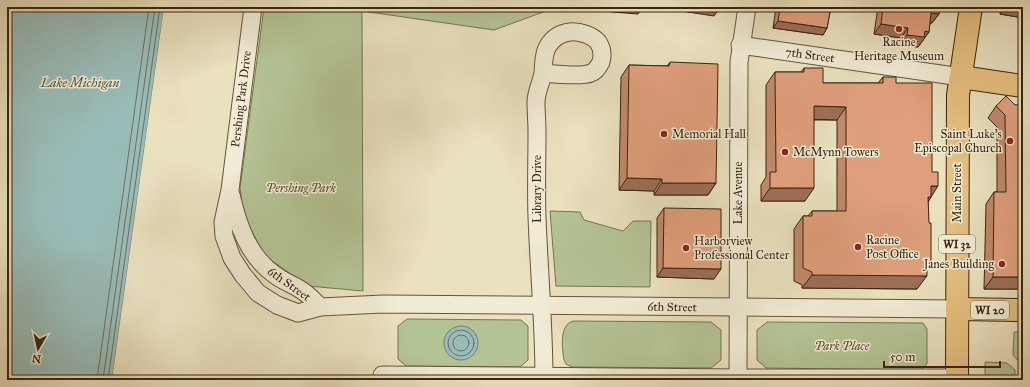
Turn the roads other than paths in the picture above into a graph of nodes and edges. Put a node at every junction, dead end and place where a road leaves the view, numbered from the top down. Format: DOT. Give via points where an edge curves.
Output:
graph roads {
  1 [pos="253,7"];
  2 [pos="747,7"];
  3 [pos="971,7"];
  4 [pos="740,45"];
  5 [pos="543,73"];
  6 [pos="960,77"];
  7 [pos="1023,86"];
  8 [pos="230,190"];
  9 [pos="259,260"];
  10 [pos="243,275"];
  11 [pos="543,306"];
  12 [pos="320,307"];
  13 [pos="738,308"];
  14 [pos="957,309"];
  15 [pos="1023,310"];
  16 [pos="382,375"];
  17 [pos="544,378"];
  18 [pos="738,379"];
  19 [pos="956,379"];
  1 -- 8 [label="street, Pershing Park Drive"];
  2 -- 4 [label="street, Lake Avenue"];
  3 -- 6 [label="main road, Main Street"];
  4 -- 6 [label="street, 7th Street"];
  4 -- 13 [label="street, Lake Avenue"];
  5 -- 11 [label="street, Library Drive" via="536,101 537,215"];
  6 -- 7 [label="main road, 7th Street"];
  6 -- 14 [label="main road, Main Street / WI 32"];
  8 -- 9 [label="street, Pershing Park Drive" via="237,220 245,239"];
  8 -- 10 [label="street, Pershing Park Drive" via="223,222 224,236 232,258"];
  9 -- 12 [label="street, 6th Street" via="273,274 304,292"];
  10 -- 12 [label="street, 6th Street" via="258,293 277,305 298,313"];
  11 -- 12 [label="street, 6th Street" via="383,304"];
  11 -- 13 [label="street, 6th Street"];
  11 -- 17 [label="street, Library Drive"];
  13 -- 14 [label="street, 6th Street"];
  13 -- 18 [label="street, Lake Avenue"];
  14 -- 15 [label="main road, 6th Street / WI 20"];
  14 -- 19 [label="main road, Main Street / WI 32"];
  16 -- 17 [label="street"];
  17 -- 18 [label="street"];
  18 -- 19 [label="street"];
}
